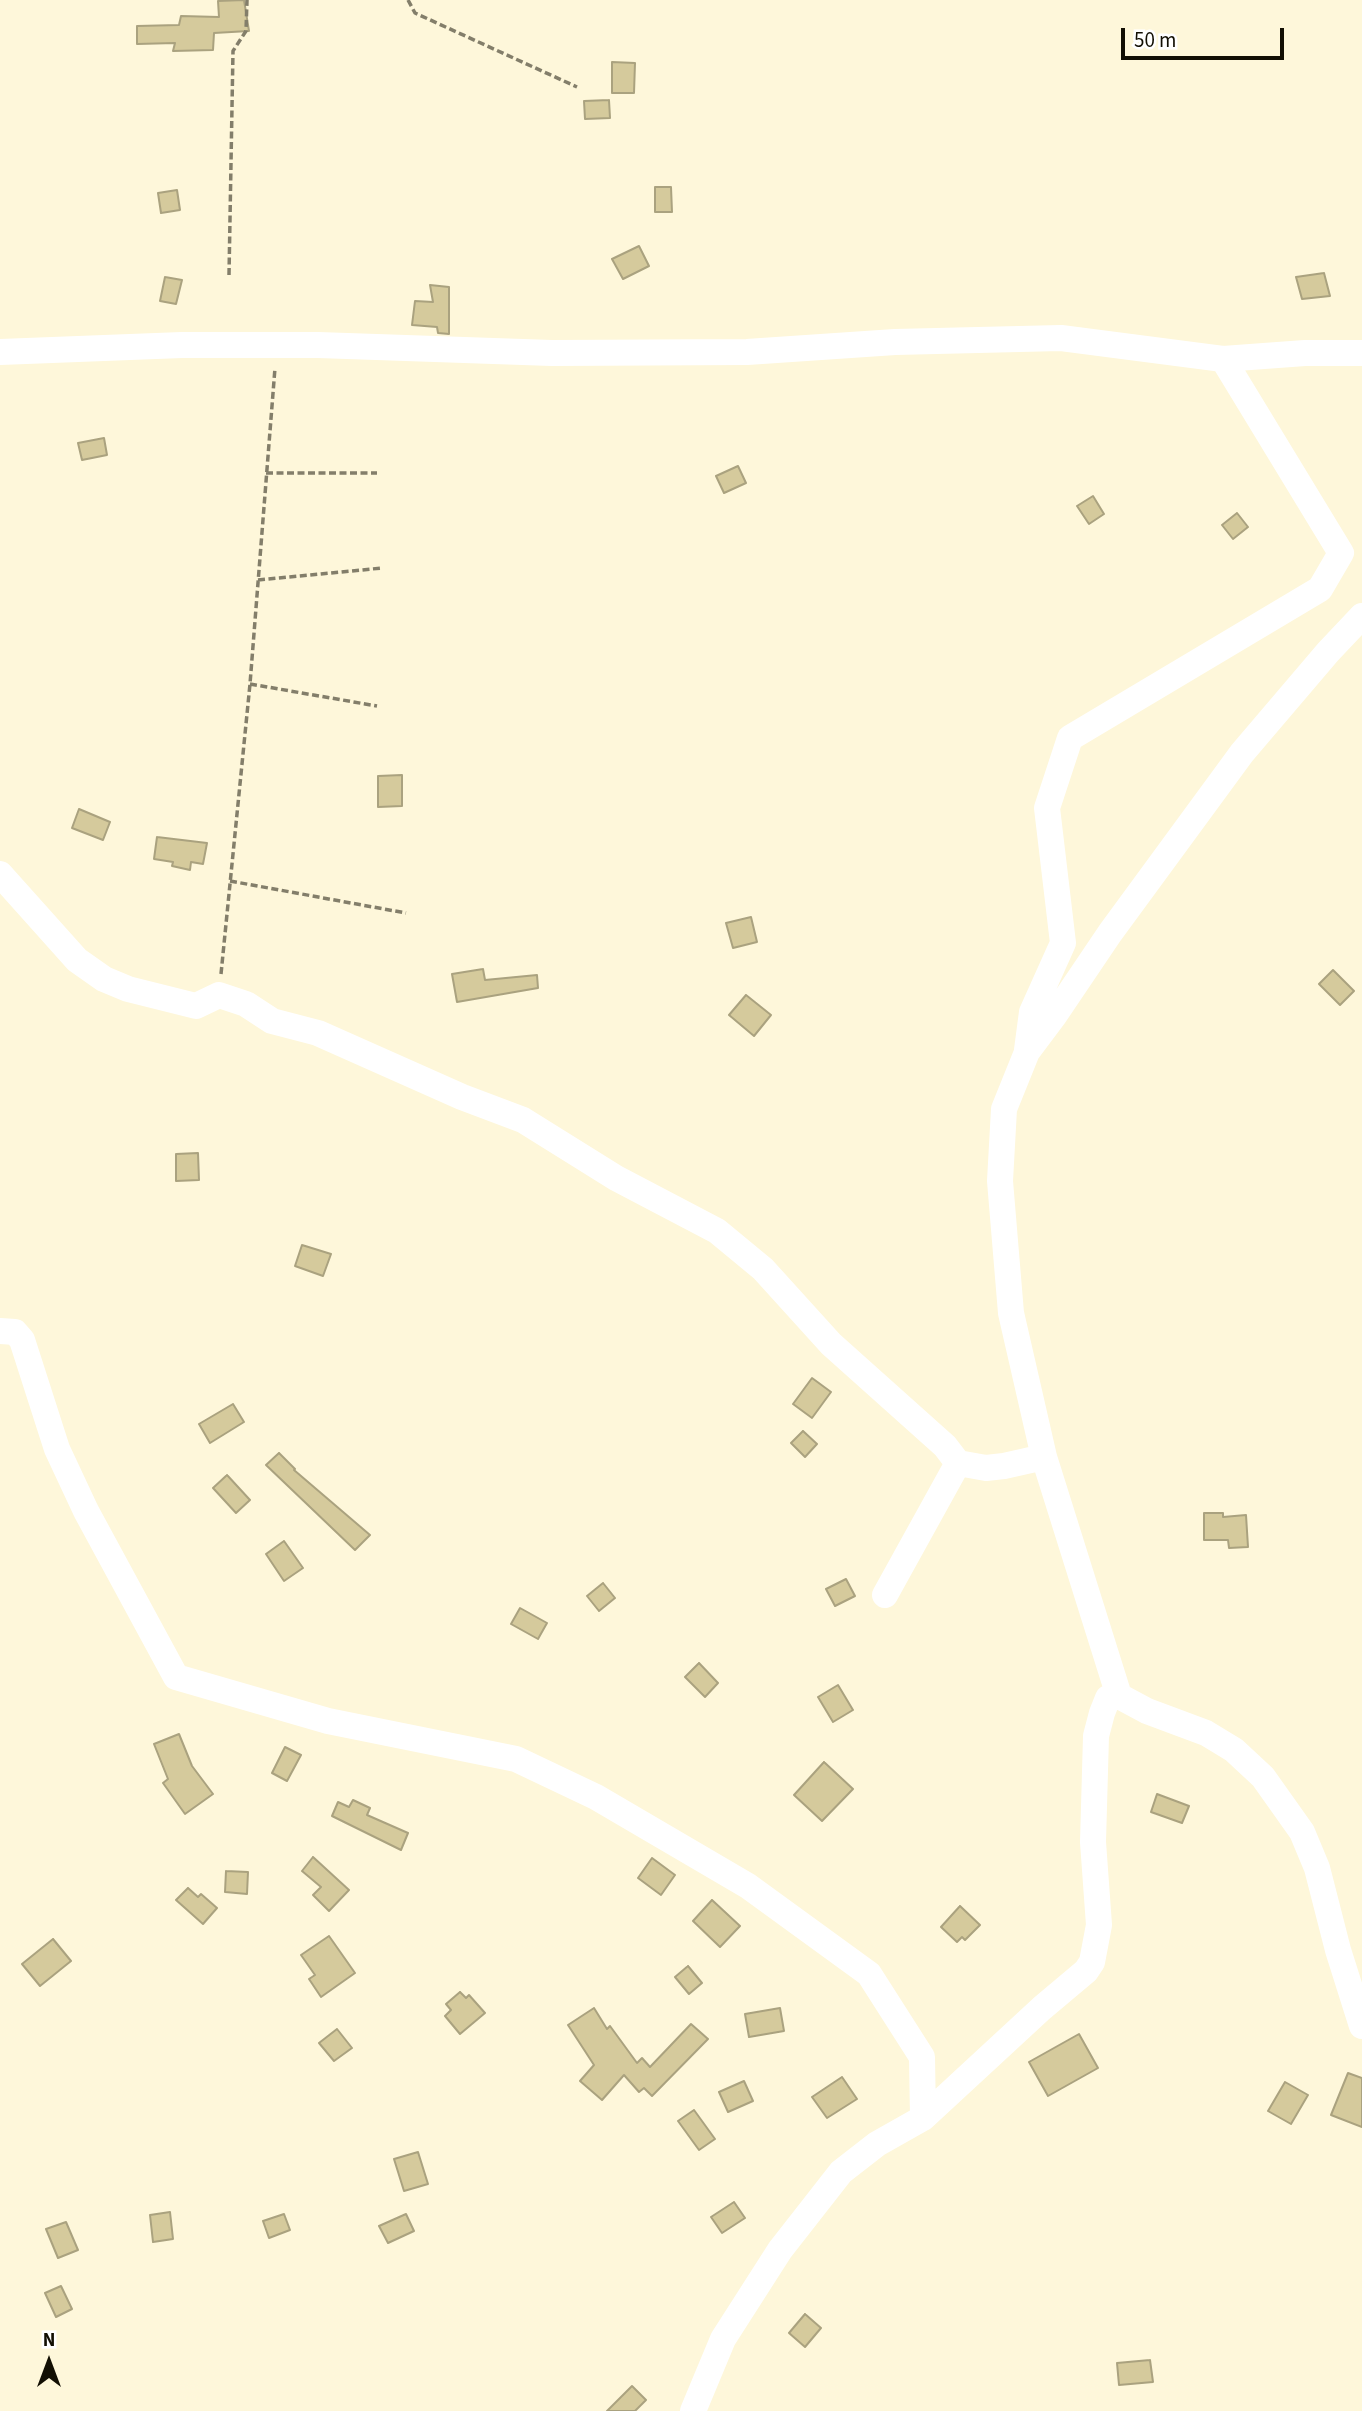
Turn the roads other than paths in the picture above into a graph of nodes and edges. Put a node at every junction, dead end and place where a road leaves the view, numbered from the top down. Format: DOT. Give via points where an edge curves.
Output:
graph roads {
  1 [pos="0,352"];
  2 [pos="1362,353"];
  3 [pos="1223,359"];
  4 [pos="1362,616"];
  5 [pos="0,874"];
  6 [pos="1027,1052"];
  7 [pos="0,1331"];
  8 [pos="1044,1457"];
  9 [pos="958,1464"];
  10 [pos="885,1595"];
  11 [pos="1119,1696"];
  12 [pos="1362,2026"];
  13 [pos="923,2118"];
  14 [pos="694,2411"];
  1 -- 3 [label="street" via="182,345 733,352 1061,338"];
  2 -- 3 [label="street"];
  3 -- 6 [label="street" via="1341,553 1320,589 1070,738 1047,807 1063,943 1032,1012"];
  4 -- 6 [label="street" via="1242,753"];
  5 -- 9 [label="street" via="77,960 104,979 195,1006 219,995 246,1004 272,1021 318,1033 523,1120 617,1178 717,1231 763,1269 831,1344 945,1446"];
  6 -- 8 [label="street" via="1004,1109 1000,1181 1011,1313"];
  7 -- 13 [label="street" via="15,1332 22,1340 57,1449 176,1677 328,1721 516,1759 596,1797 725,1872 869,1974 922,2057"];
  8 -- 9 [label="street" via="986,1468"];
  8 -- 11 [label="street"];
  9 -- 10 [label="street"];
  11 -- 12 [label="street" via="1234,1750 1280,1800 1302,1832 1317,1868"];
  11 -- 13 [label="street" via="1108,1698 1097,1736 1093,1842 1099,1925 1092,1962"];
  13 -- 14 [label="street" via="877,2144 841,2172 812,2208 723,2339"];
}
